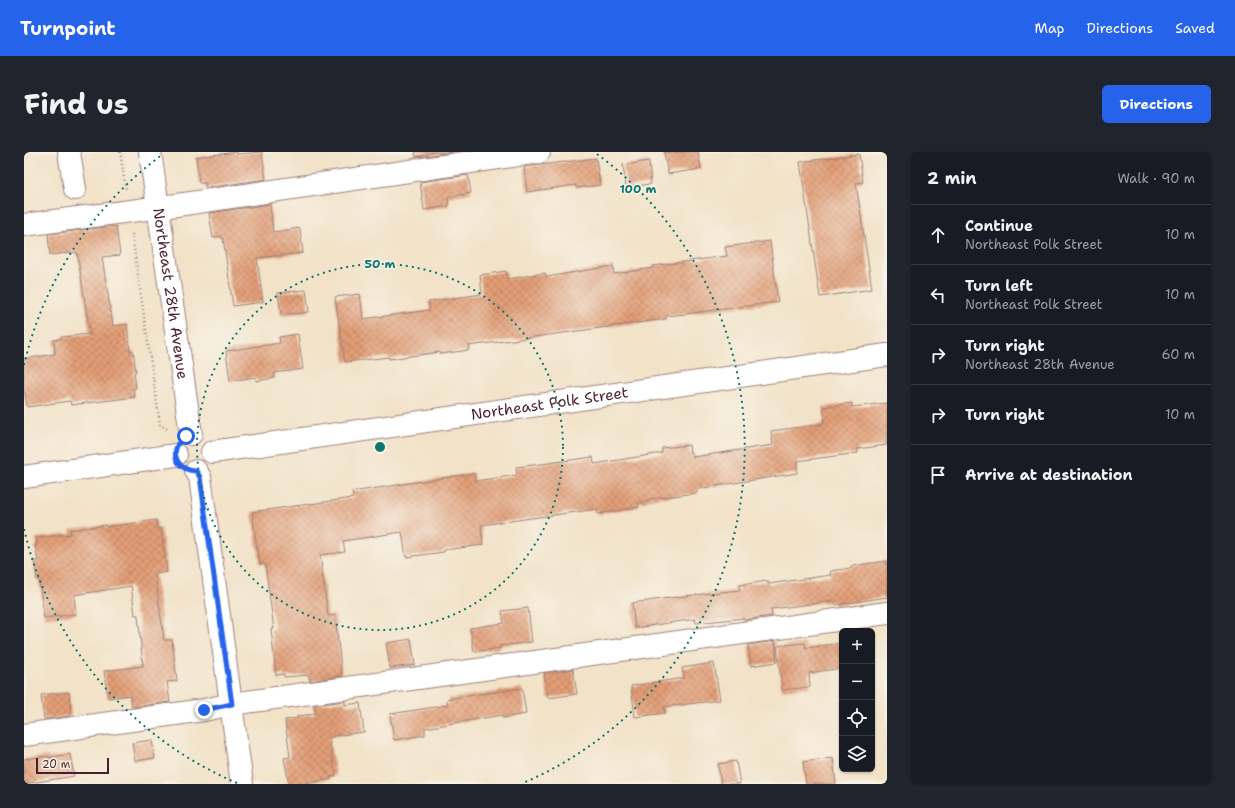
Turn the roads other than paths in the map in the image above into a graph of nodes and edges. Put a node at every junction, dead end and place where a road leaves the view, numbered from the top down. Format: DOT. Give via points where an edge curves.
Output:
graph roads {
  1 [pos="69,152"];
  2 [pos="150,152"];
  3 [pos="539,152"];
  4 [pos="75,189"];
  5 [pos="158,207"];
  6 [pos="24,224"];
  7 [pos="887,356"];
  8 [pos="191,434"];
  9 [pos="212,452"];
  10 [pos="176,455"];
  11 [pos="196,471"];
  12 [pos="24,477"];
  13 [pos="887,613"];
  14 [pos="232,704"];
  15 [pos="24,735"];
  16 [pos="242,784"];
  1 -- 4 [label="street"];
  2 -- 5 [label="street, Northeast 28th Avenue"];
  3 -- 5 [label="street"];
  5 -- 6 [label="street"];
  5 -- 8 [label="street, Northeast 28th Avenue"];
  7 -- 9 [label="street, Northeast Polk Street"];
  8 -- 9 [label="street" via="204,437"];
  8 -- 10 [label="street" via="178,443"];
  9 -- 11 [label="street" via="206,466"];
  10 -- 11 [label="street" via="185,469"];
  10 -- 12 [label="street"];
  11 -- 14 [label="street" via="200,477"];
  13 -- 14 [label="street"];
  14 -- 15 [label="street"];
  14 -- 16 [label="street"];
}
